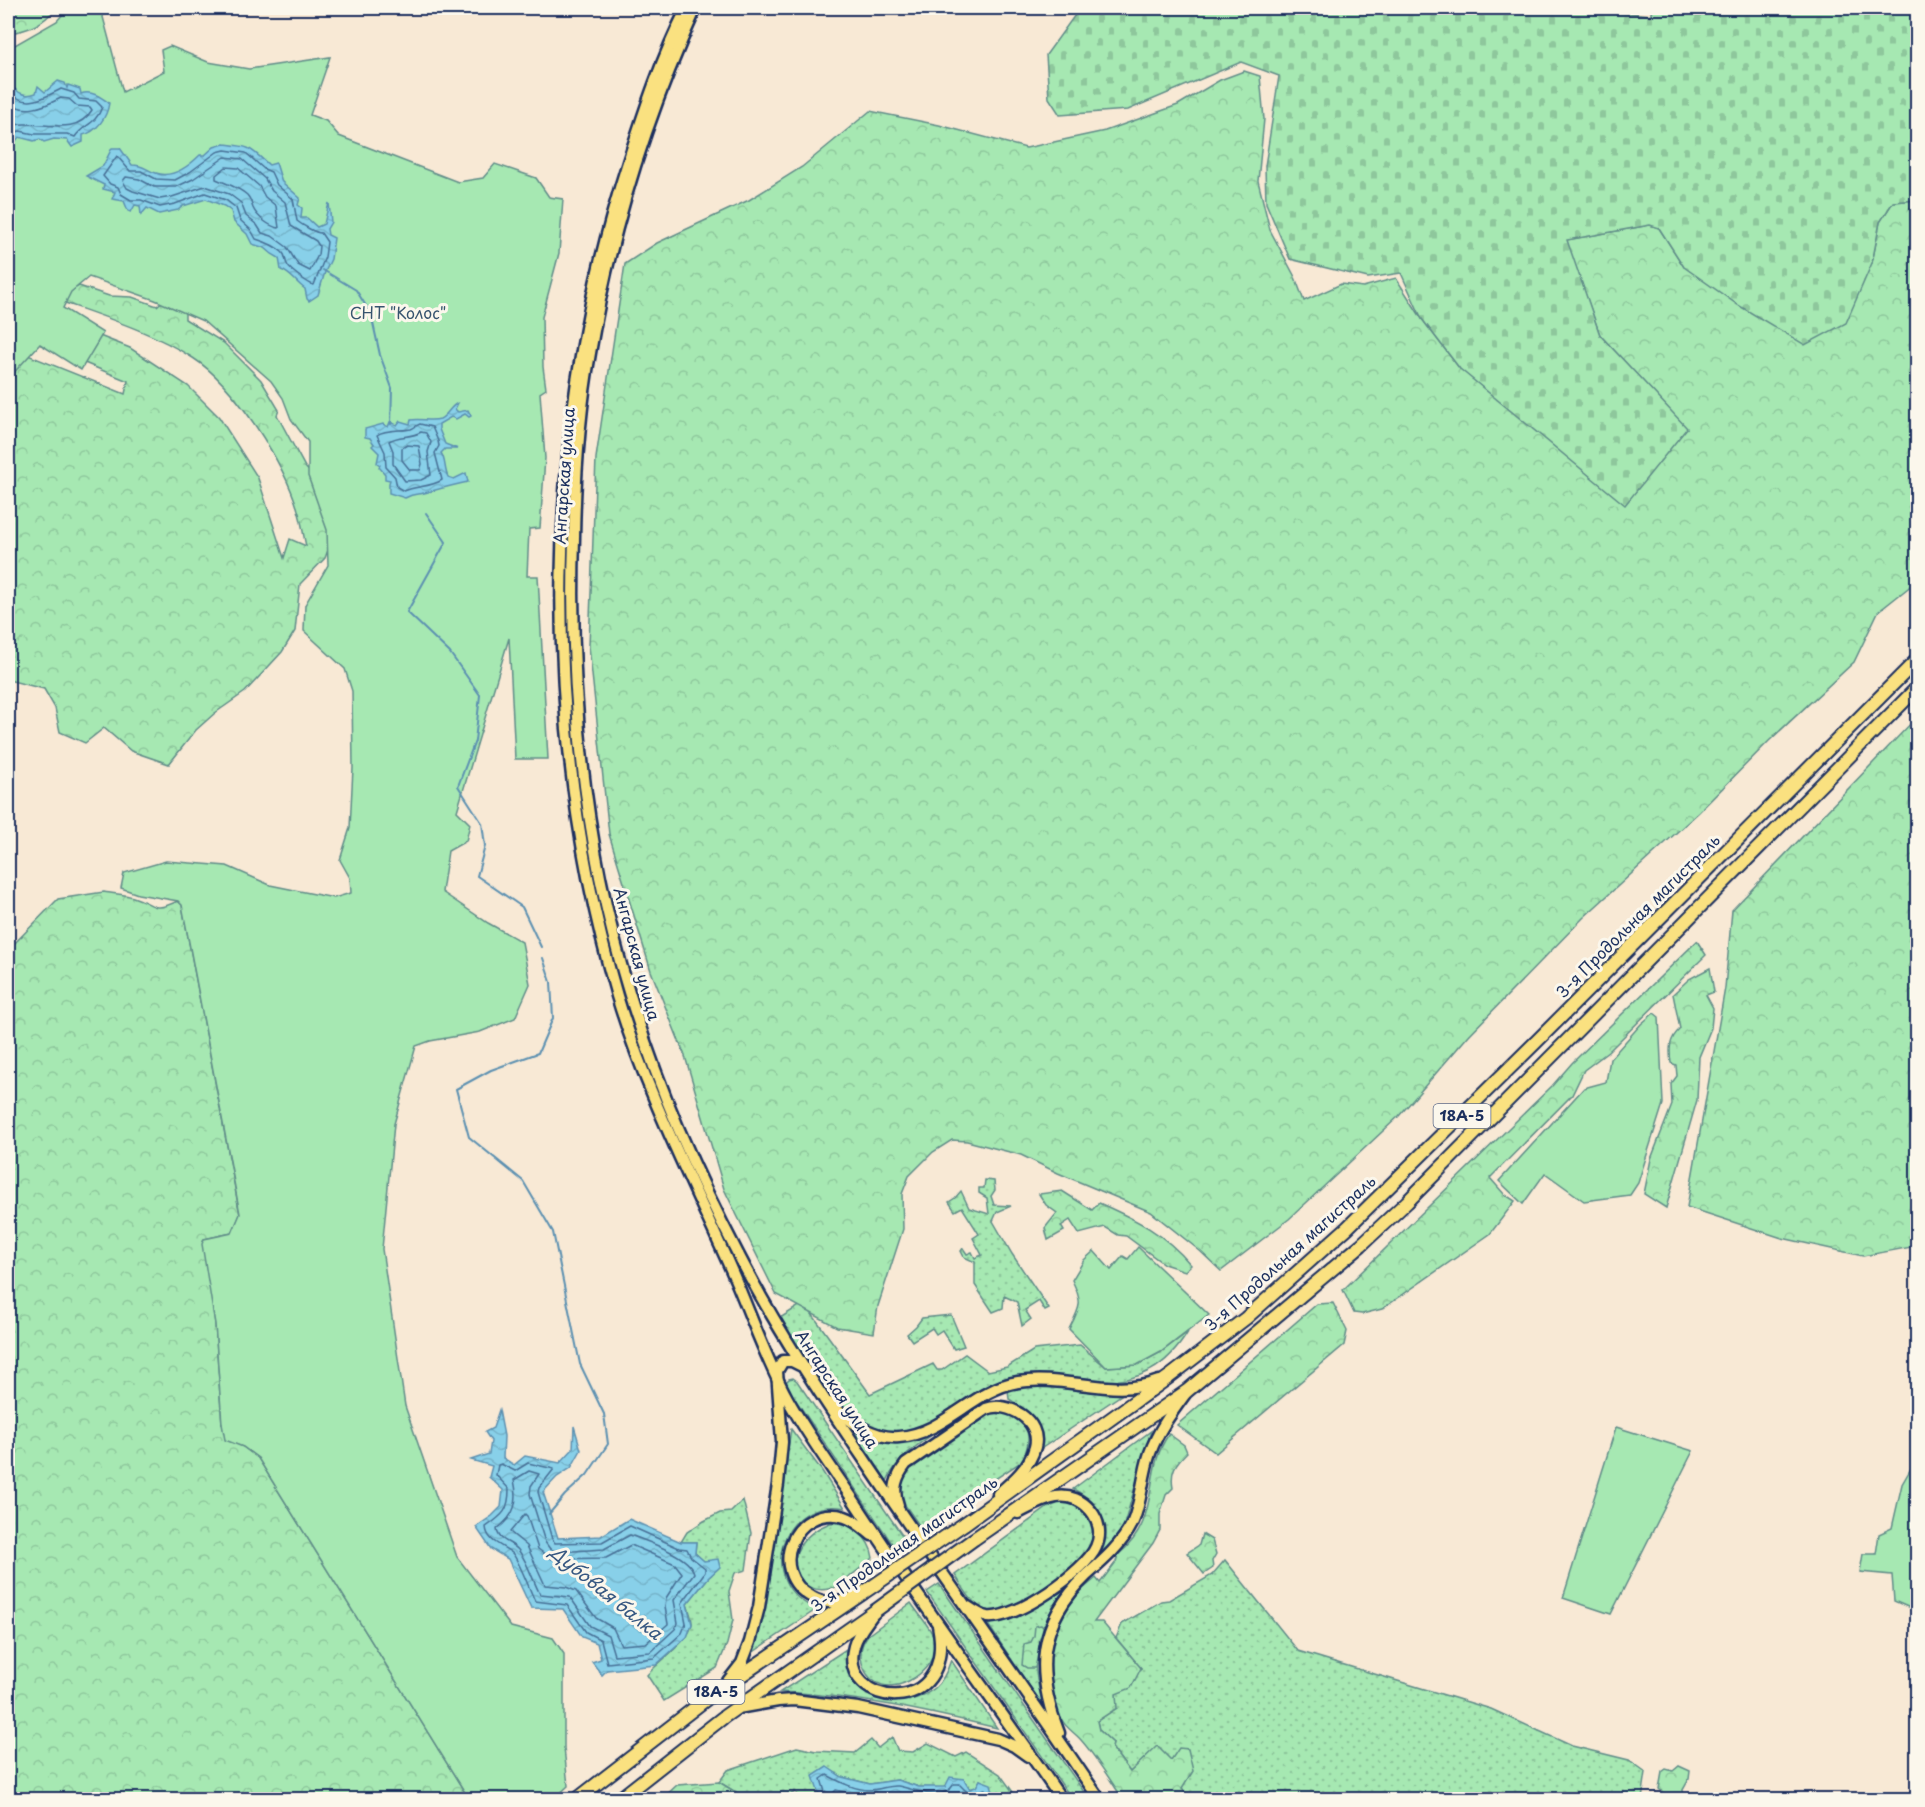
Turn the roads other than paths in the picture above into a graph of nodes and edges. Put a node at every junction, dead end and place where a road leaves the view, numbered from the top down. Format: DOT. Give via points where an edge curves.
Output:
graph roads {
  1 [pos="687,8"];
  2 [pos="696,8"];
  3 [pos="1917,659"];
  4 [pos="1917,687"];
  5 [pos="802,1366"];
  6 [pos="1169,1377"];
  7 [pos="778,1380"];
  8 [pos="1187,1391"];
  9 [pos="904,1519"];
  10 [pos="964,1524"];
  11 [pos="974,1539"];
  12 [pos="882,1543"];
  13 [pos="863,1593"];
  14 [pos="960,1598"];
  15 [pos="875,1611"];
  16 [pos="938,1622"];
  17 [pos="709,1697"];
  18 [pos="724,1716"];
  19 [pos="1066,1750"];
  20 [pos="1041,1769"];
  21 [pos="576,1800"];
  22 [pos="618,1800"];
  23 [pos="1062,1800"];
  24 [pos="1100,1800"];
  1 -- 7 [label="main road, Ангарская улица" via="639,127 614,204 593,291 566,471 561,653 577,814 619,1001 674,1146"];
  2 -- 5 [label="main road, Ангарская улица" via="675,52 624,204 589,355 575,475 575,684 591,833 611,928 644,1039 694,1166 738,1255"];
  3 -- 6 [label="highway, 3-я Продольная магистраль / 18А-5" via="1372,1203 1246,1318"];
  4 -- 8 [label="highway, 18А-5" via="1407,1202"];
  5 -- 6 [label="main road" via="834,1407 864,1428 890,1437 922,1432 984,1395 1017,1382 1131,1386 1153,1384"];
  5 -- 7 [label="main road" via="792,1360 783,1361 777,1371"];
  5 -- 9 [label="main road, Ангарская улица"];
  6 -- 10 [label="highway, 3-я Продольная магистраль / 18А-5"];
  7 -- 12 [label="main road, Ангарская улица"];
  7 -- 17 [label="main road" via="782,1442 759,1607 742,1663"];
  8 -- 11 [label="highway, 18А-5"];
  8 -- 19 [label="main road" via="1150,1453 1132,1524 1105,1560 1070,1593 1047,1639 1044,1684"];
  9 -- 10 [label="main road" via="895,1485 906,1464 986,1409 1010,1407 1031,1425 1035,1434 1032,1457 1014,1480"];
  9 -- 14 [label="main road, Ангарская улица"];
  10 -- 13 [label="highway, 3-я Продольная магистраль / 18А-5, bridge"];
  11 -- 14 [label="main road" via="1056,1497 1069,1497 1088,1506 1099,1525 1097,1545 1083,1566 1020,1610 989,1617"];
  11 -- 15 [label="highway, 18А-5, bridge"];
  12 -- 13 [label="main road" via="856,1522 832,1515 808,1522 791,1542 789,1570 805,1593 833,1603"];
  12 -- 16 [label="main road, Ангарская улица"];
  13 -- 17 [label="highway, 3-я Продольная магистраль / 18А-5"];
  14 -- 19 [label="main road, Ангарская улица"];
  15 -- 16 [label="main road" via="854,1644 854,1665 868,1687 892,1697 922,1688 930,1679 941,1656"];
  15 -- 18 [label="highway, 18А-5"];
  16 -- 20 [label="main road, Ангарская улица"];
  17 -- 21 [label="highway, 3-я Продольная магистраль / 18А-5"];
  18 -- 20 [label="main road" via="737,1708 794,1700 858,1708 998,1739 1024,1753"];
  18 -- 22 [label="highway, 18А-5"];
  19 -- 24 [label="main road, Ангарская улица"];
  20 -- 23 [label="main road, Ангарская улица"];
}
